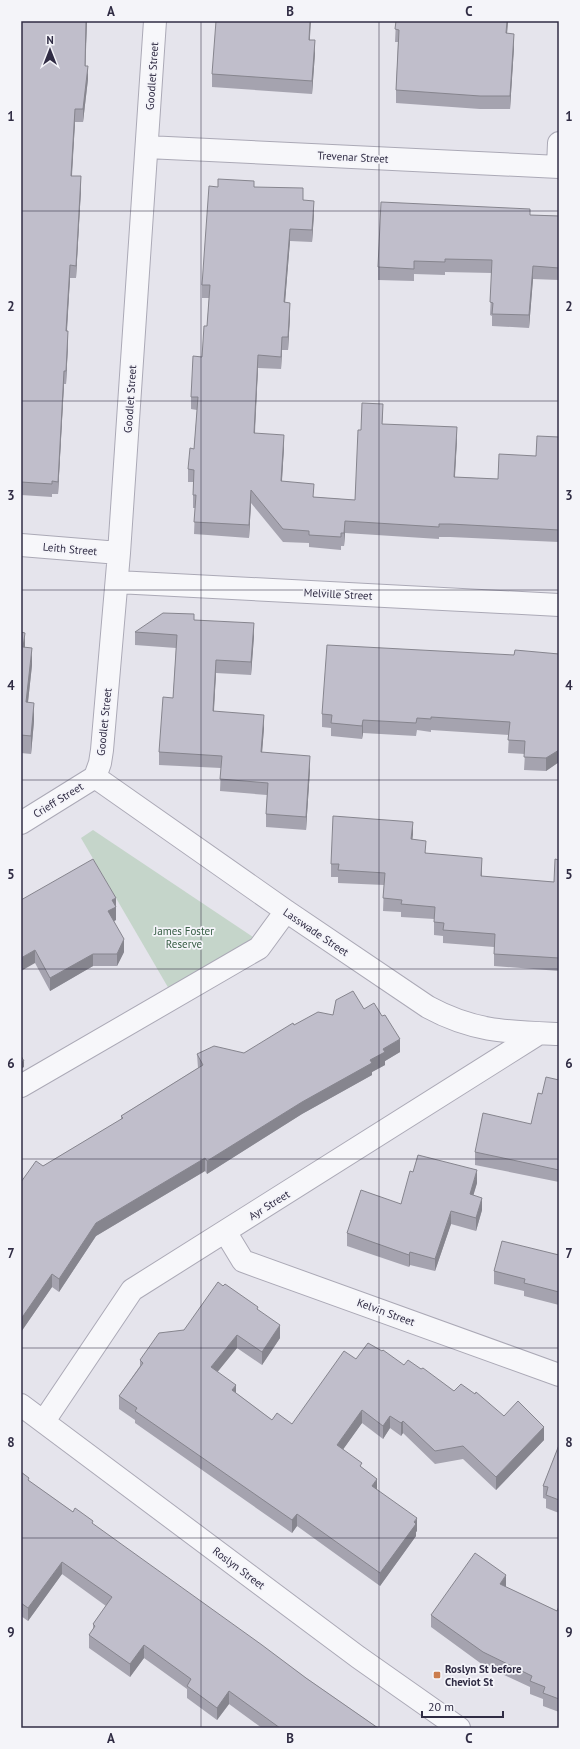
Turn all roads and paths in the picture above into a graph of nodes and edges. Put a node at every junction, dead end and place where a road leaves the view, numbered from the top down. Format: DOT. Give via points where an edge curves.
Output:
graph roads {
  1 [pos="155,21"];
  2 [pos="559,143"];
  3 [pos="147,147"];
  4 [pos="558,167"];
  5 [pos="21,545"];
  6 [pos="119,553"];
  7 [pos="117,582"];
  8 [pos="559,606"];
  9 [pos="95,777"];
  10 [pos="21,823"];
  11 [pos="286,911"];
  12 [pos="549,1034"];
  13 [pos="21,1086"];
  14 [pos="226,1233"];
  15 [pos="559,1375"];
  16 [pos="21,1405"];
  17 [pos="44,1421"];
  18 [pos="458,1728"];
  1 -- 3 [label="street, Goodlet Street"];
  2 -- 4 [label="street"];
  3 -- 4 [label="street, Trevenar Street"];
  3 -- 6 [label="street, Goodlet Street"];
  5 -- 6 [label="street, Leith Street"];
  6 -- 7 [label="street, Goodlet Street"];
  7 -- 8 [label="street, Melville Street"];
  7 -- 9 [label="street, Goodlet Street" via="102,750"];
  9 -- 10 [label="street, Crieff Street"];
  9 -- 11 [label="street, Lasswade Street"];
  11 -- 12 [label="street, Lasswade Street" via="448,1018 479,1028"];
  11 -- 13 [label="street" via="259,948"];
  12 -- 14 [label="street, Ayr Street"];
  14 -- 15 [label="street, Kelvin Street" via="244,1261"];
  14 -- 17 [label="street, Ayr Street" via="132,1290"];
  16 -- 17 [label="street, Roslyn Street"];
  17 -- 18 [label="street, Roslyn Street" via="358,1657"];
}
